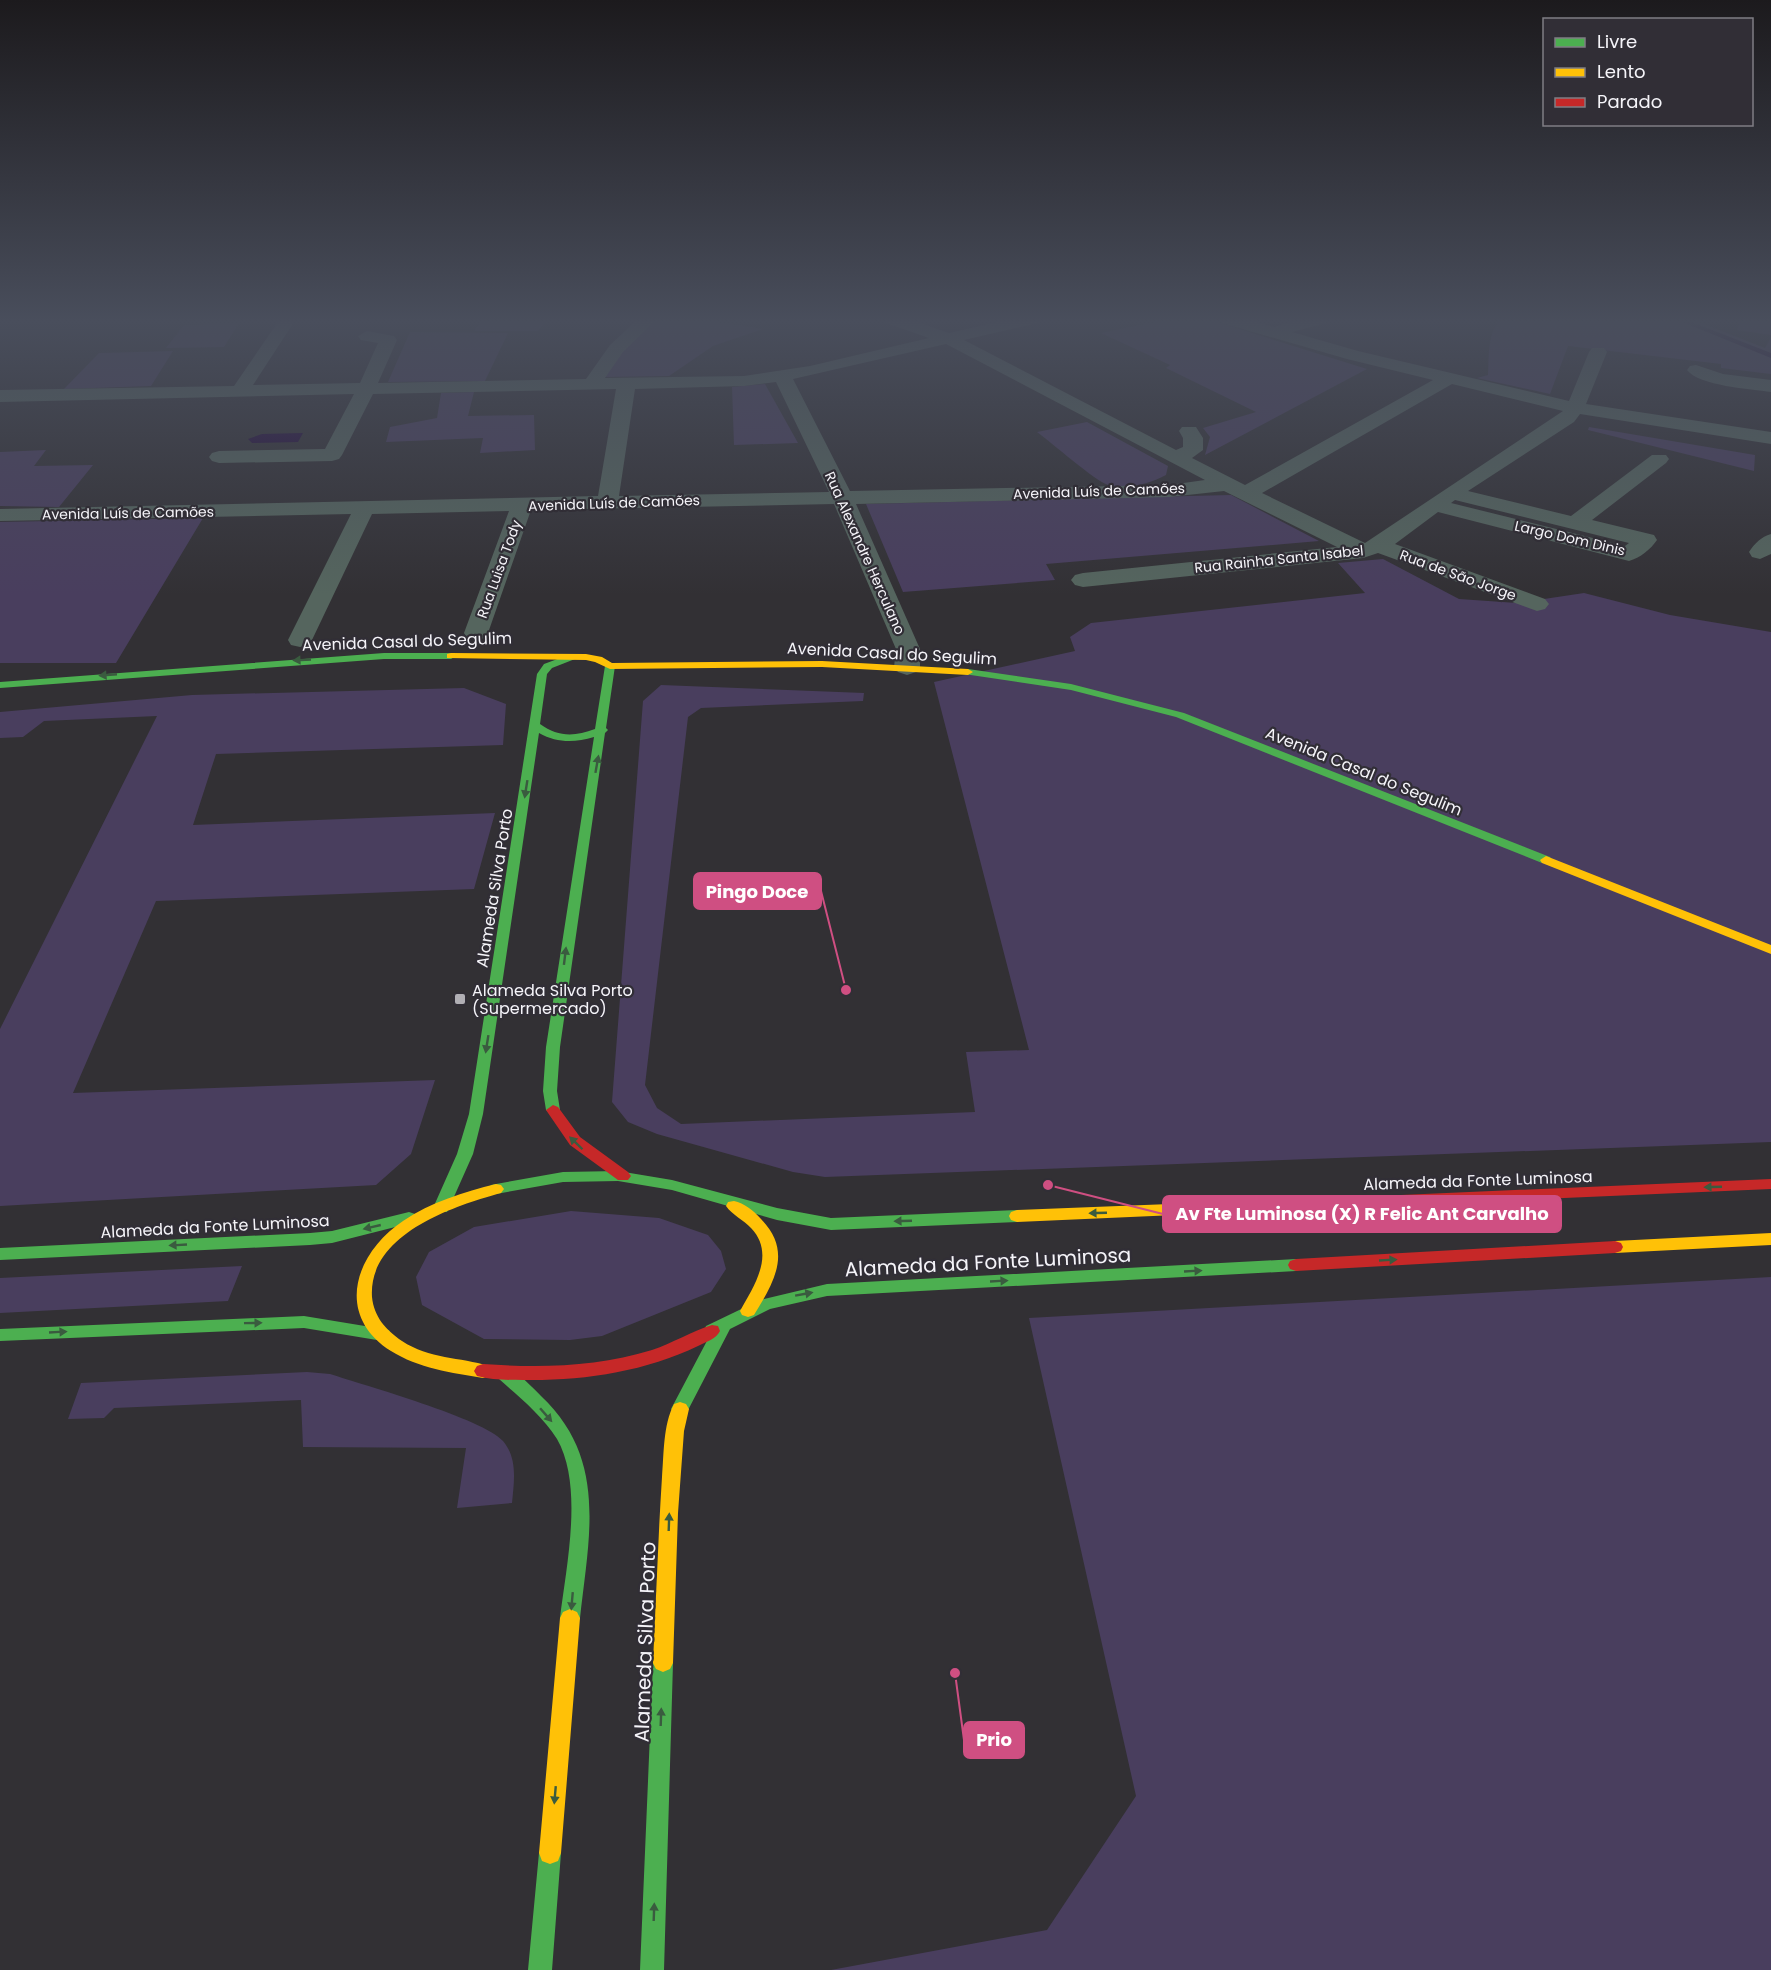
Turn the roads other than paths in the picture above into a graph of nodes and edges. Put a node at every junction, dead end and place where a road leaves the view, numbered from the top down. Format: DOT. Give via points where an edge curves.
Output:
graph roads {
  1 [pos="10,411"];
  2 [pos="355,411"];
  3 [pos="622,411"];
  4 [pos="799,411"];
  5 [pos="1086,411"];
  6 [pos="1386,411"];
  7 [pos="1573,411"];
  8 [pos="1594,411"];
  9 [pos="7,414"];
  10 [pos="1189,431"];
  11 [pos="1771,438"];
  12 [pos="219,457"];
  13 [pos="1176,458"];
  14 [pos="1659,459"];
  15 [pos="1236,489"];
  16 [pos="842,497"];
  17 [pos="1443,499"];
  18 [pos="608,502"];
  19 [pos="522,506"];
  20 [pos="364,509"];
  21 [pos="0,514"];
  22 [pos="1575,524"];
  23 [pos="1371,548"];
  24 [pos="1083,580"];
  25 [pos="1537,604"];
  26 [pos="476,633"];
  27 [pos="300,640"];
  28 [pos="571,657"];
  29 [pos="610,666"];
  30 [pos="907,668"];
  31 [pos="398,670"];
  32 [pos="375,671"];
  33 [pos="499,671"];
  34 [pos="523,678"];
  35 [pos="0,685"];
  36 [pos="161,687"];
  37 [pos="540,689"];
  38 [pos="536,726"];
  39 [pos="603,730"];
  40 [pos="1771,950"];
  41 [pos="623,1176"];
  42 [pos="1771,1184"];
  43 [pos="721,1199"];
  44 [pos="435,1211"];
  45 [pos="1771,1239"];
  46 [pos="0,1254"];
  47 [pos="748,1311"];
  48 [pos="723,1327"];
  49 [pos="0,1335"];
  50 [pos="383,1335"];
  51 [pos="505,1374"];
  52 [pos="540,1970"];
  53 [pos="652,1970"];
  1 -- 9 [label="street"];
  2 -- 12 [label="street" via="332,455"];
  3 -- 18 [label="street"];
  4 -- 16 [label="street, Rua Alexandre Herculano"];
  5 -- 13 [label="street, Rua de São Jorge"];
  6 -- 15 [label="street"];
  7 -- 17 [label="street, Rua Rainha Santa Isabel"];
  8 -- 11 [label="street"];
  10 -- 13 [label="street" via="1193,450"];
  13 -- 15 [label="street, Rua de São Jorge"];
  14 -- 22 [label="street"];
  15 -- 16 [label="street, Avenida Luís de Camões"];
  15 -- 23 [label="street, Rua de São Jorge"];
  16 -- 18 [label="street, Avenida Luís de Camões"];
  16 -- 30 [label="street, Rua Alexandre Herculano" via="908,649"];
  17 -- 22 [label="street, Largo Dom Dinis"];
  17 -- 22 [label="street, Largo Dom Dinis" via="1629,554 1646,540"];
  17 -- 23 [label="street, Rua Rainha Santa Isabel"];
  18 -- 19 [label="street, Avenida Luís de Camões"];
  19 -- 20 [label="street, Avenida Luís de Camões"];
  19 -- 26 [label="street, Rua Luisa Tody"];
  20 -- 21 [label="street, Avenida Luís de Camões"];
  20 -- 27 [label="street"];
  23 -- 24 [label="street, Rua Rainha Santa Isabel"];
  23 -- 25 [label="street, Rua de São Jorge"];
  28 -- 29 [label="main road, Avenida Casal do Segulim" via="598,659"];
  28 -- 35 [label="main road, Avenida Casal do Segulim, one-way" via="384,656"];
  28 -- 37 [label="main road, Alameda Silva Porto" via="548,666 542,674"];
  29 -- 30 [label="main road, Avenida Casal do Segulim" via="766,663"];
  29 -- 39 [label="main road"];
  30 -- 40 [label="main road, Avenida Casal do Segulim" via="1035,681 1100,693 1180,715"];
  31 -- 33 [label="main road, Avenida Casal do Segulim"];
  32 -- 36 [label="main road, Avenida Casal do Segulim" via="254,677"];
  34 -- 37 [label="main road"];
  37 -- 38 [label="main road, Alameda Silva Porto"];
  38 -- 39 [label="main road" via="554,740 579,739"];
  38 -- 44 [label="main road, Alameda Silva Porto, one-way" via="476,1114 465,1154"];
  41 -- 39 [label="main road, one-way" via="569,1136 553,1111 550,1076 573,901"];
  41 -- 43 [label="main road, Alameda da Fonte Luminosa"];
  41 -- 44 [label="main road, Alameda da Fonte Luminosa" via="547,1178 480,1193"];
  42 -- 43 [label="main road, Alameda da Fonte Luminosa, one-way" via="831,1224 800,1221"];
  43 -- 47 [label="main road, Alameda da Fonte Luminosa" via="751,1216 772,1244 773,1268"];
  44 -- 46 [label="main road, Alameda da Fonte Luminosa, one-way" via="321,1238"];
  44 -- 50 [label="main road, Alameda da Fonte Luminosa" via="382,1244 364,1278 361,1294 368,1315"];
  47 -- 45 [label="main road, Alameda da Fonte Luminosa, one-way" via="792,1296 827,1290"];
  47 -- 48 [label="main road, Alameda da Fonte Luminosa"];
  48 -- 51 [label="main road, Alameda da Fonte Luminosa" via="674,1350 624,1365 568,1373"];
  53 -- 48 [label="main road, Alameda Silva Porto, one-way" via="675,1431 682,1402"];
  49 -- 50 [label="main road, Alameda da Fonte Luminosa, one-way" via="304,1322"];
  50 -- 51 [label="main road, Alameda da Fonte Luminosa" via="398,1346 433,1359"];
  51 -- 52 [label="main road, one-way" via="541,1408 573,1453 579,1518"];
}
